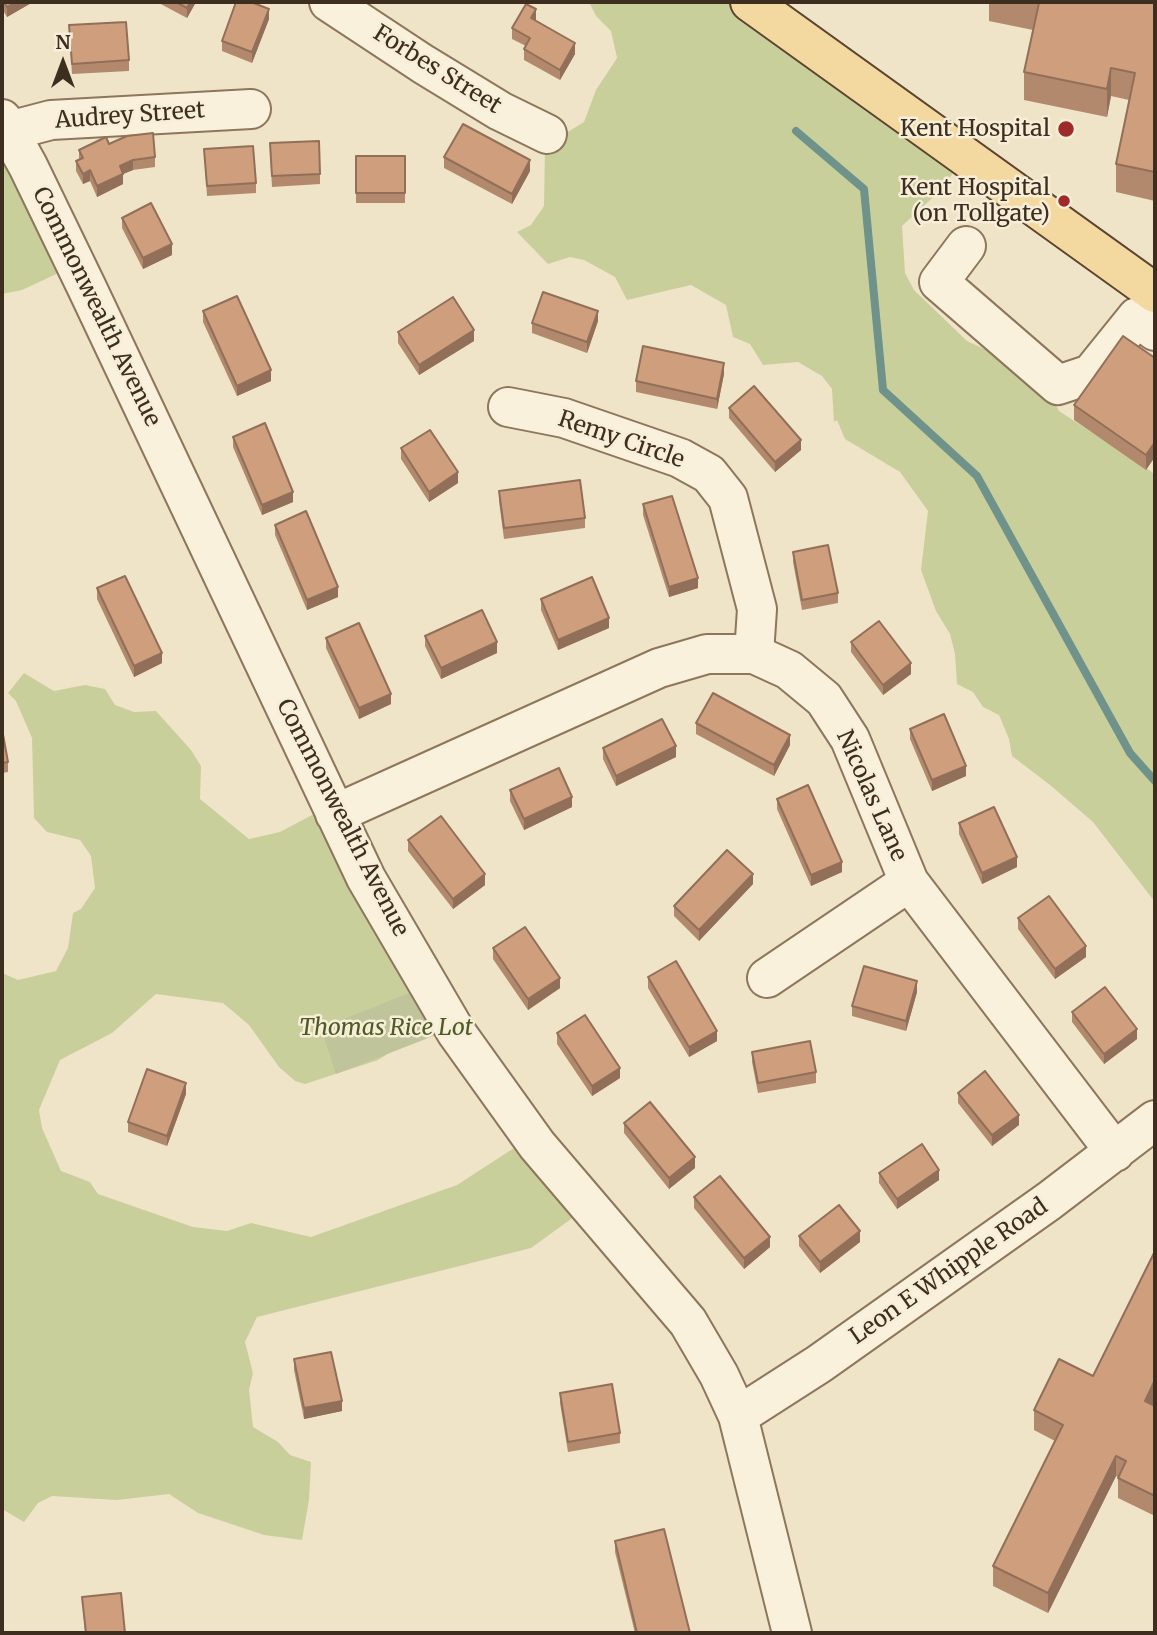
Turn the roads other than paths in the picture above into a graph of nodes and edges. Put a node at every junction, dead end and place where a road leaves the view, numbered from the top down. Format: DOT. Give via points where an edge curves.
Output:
graph roads {
  1 [pos="750,2"];
  2 [pos="337,4"];
  3 [pos="251,109"];
  4 [pos="5,125"];
  5 [pos="547,134"];
  6 [pos="966,246"];
  7 [pos="1153,315"];
  8 [pos="509,407"];
  9 [pos="754,654"];
  10 [pos="335,814"];
  11 [pos="909,882"];
  12 [pos="767,978"];
  13 [pos="1155,1120"];
  14 [pos="1115,1152"];
  15 [pos="738,1416"];
  16 [pos="792,1633"];
  1 -- 7 [label="main road"];
  2 -- 5 [label="street, Forbes Street" via="423,64"];
  3 -- 4 [label="street, Audrey Street"];
  4 -- 10 [label="street, Commonwealth Avenue" via="87,288"];
  6 -- 7 [label="street" via="939,282 1059,385 1091,374 1137,317"];
  8 -- 9 [label="street, Remy Circle" via="564,418 680,458 709,474 728,498 757,609"];
  9 -- 10 [label="street, Nicolas Lane" via="707,654 659,668"];
  9 -- 11 [label="street, Nicolas Lane" via="789,670 824,699 850,739"];
  10 -- 15 [label="street, Commonwealth Avenue" via="366,878 456,1032 537,1145 688,1322"];
  11 -- 12 [label="street"];
  11 -- 14 [label="street, Nicolas Lane"];
  13 -- 14 [label="street, Leon E Whipple Road"];
  14 -- 15 [label="street, Leon E Whipple Road" via="819,1364"];
  15 -- 16 [label="street, Commonwealth Avenue"];
}
